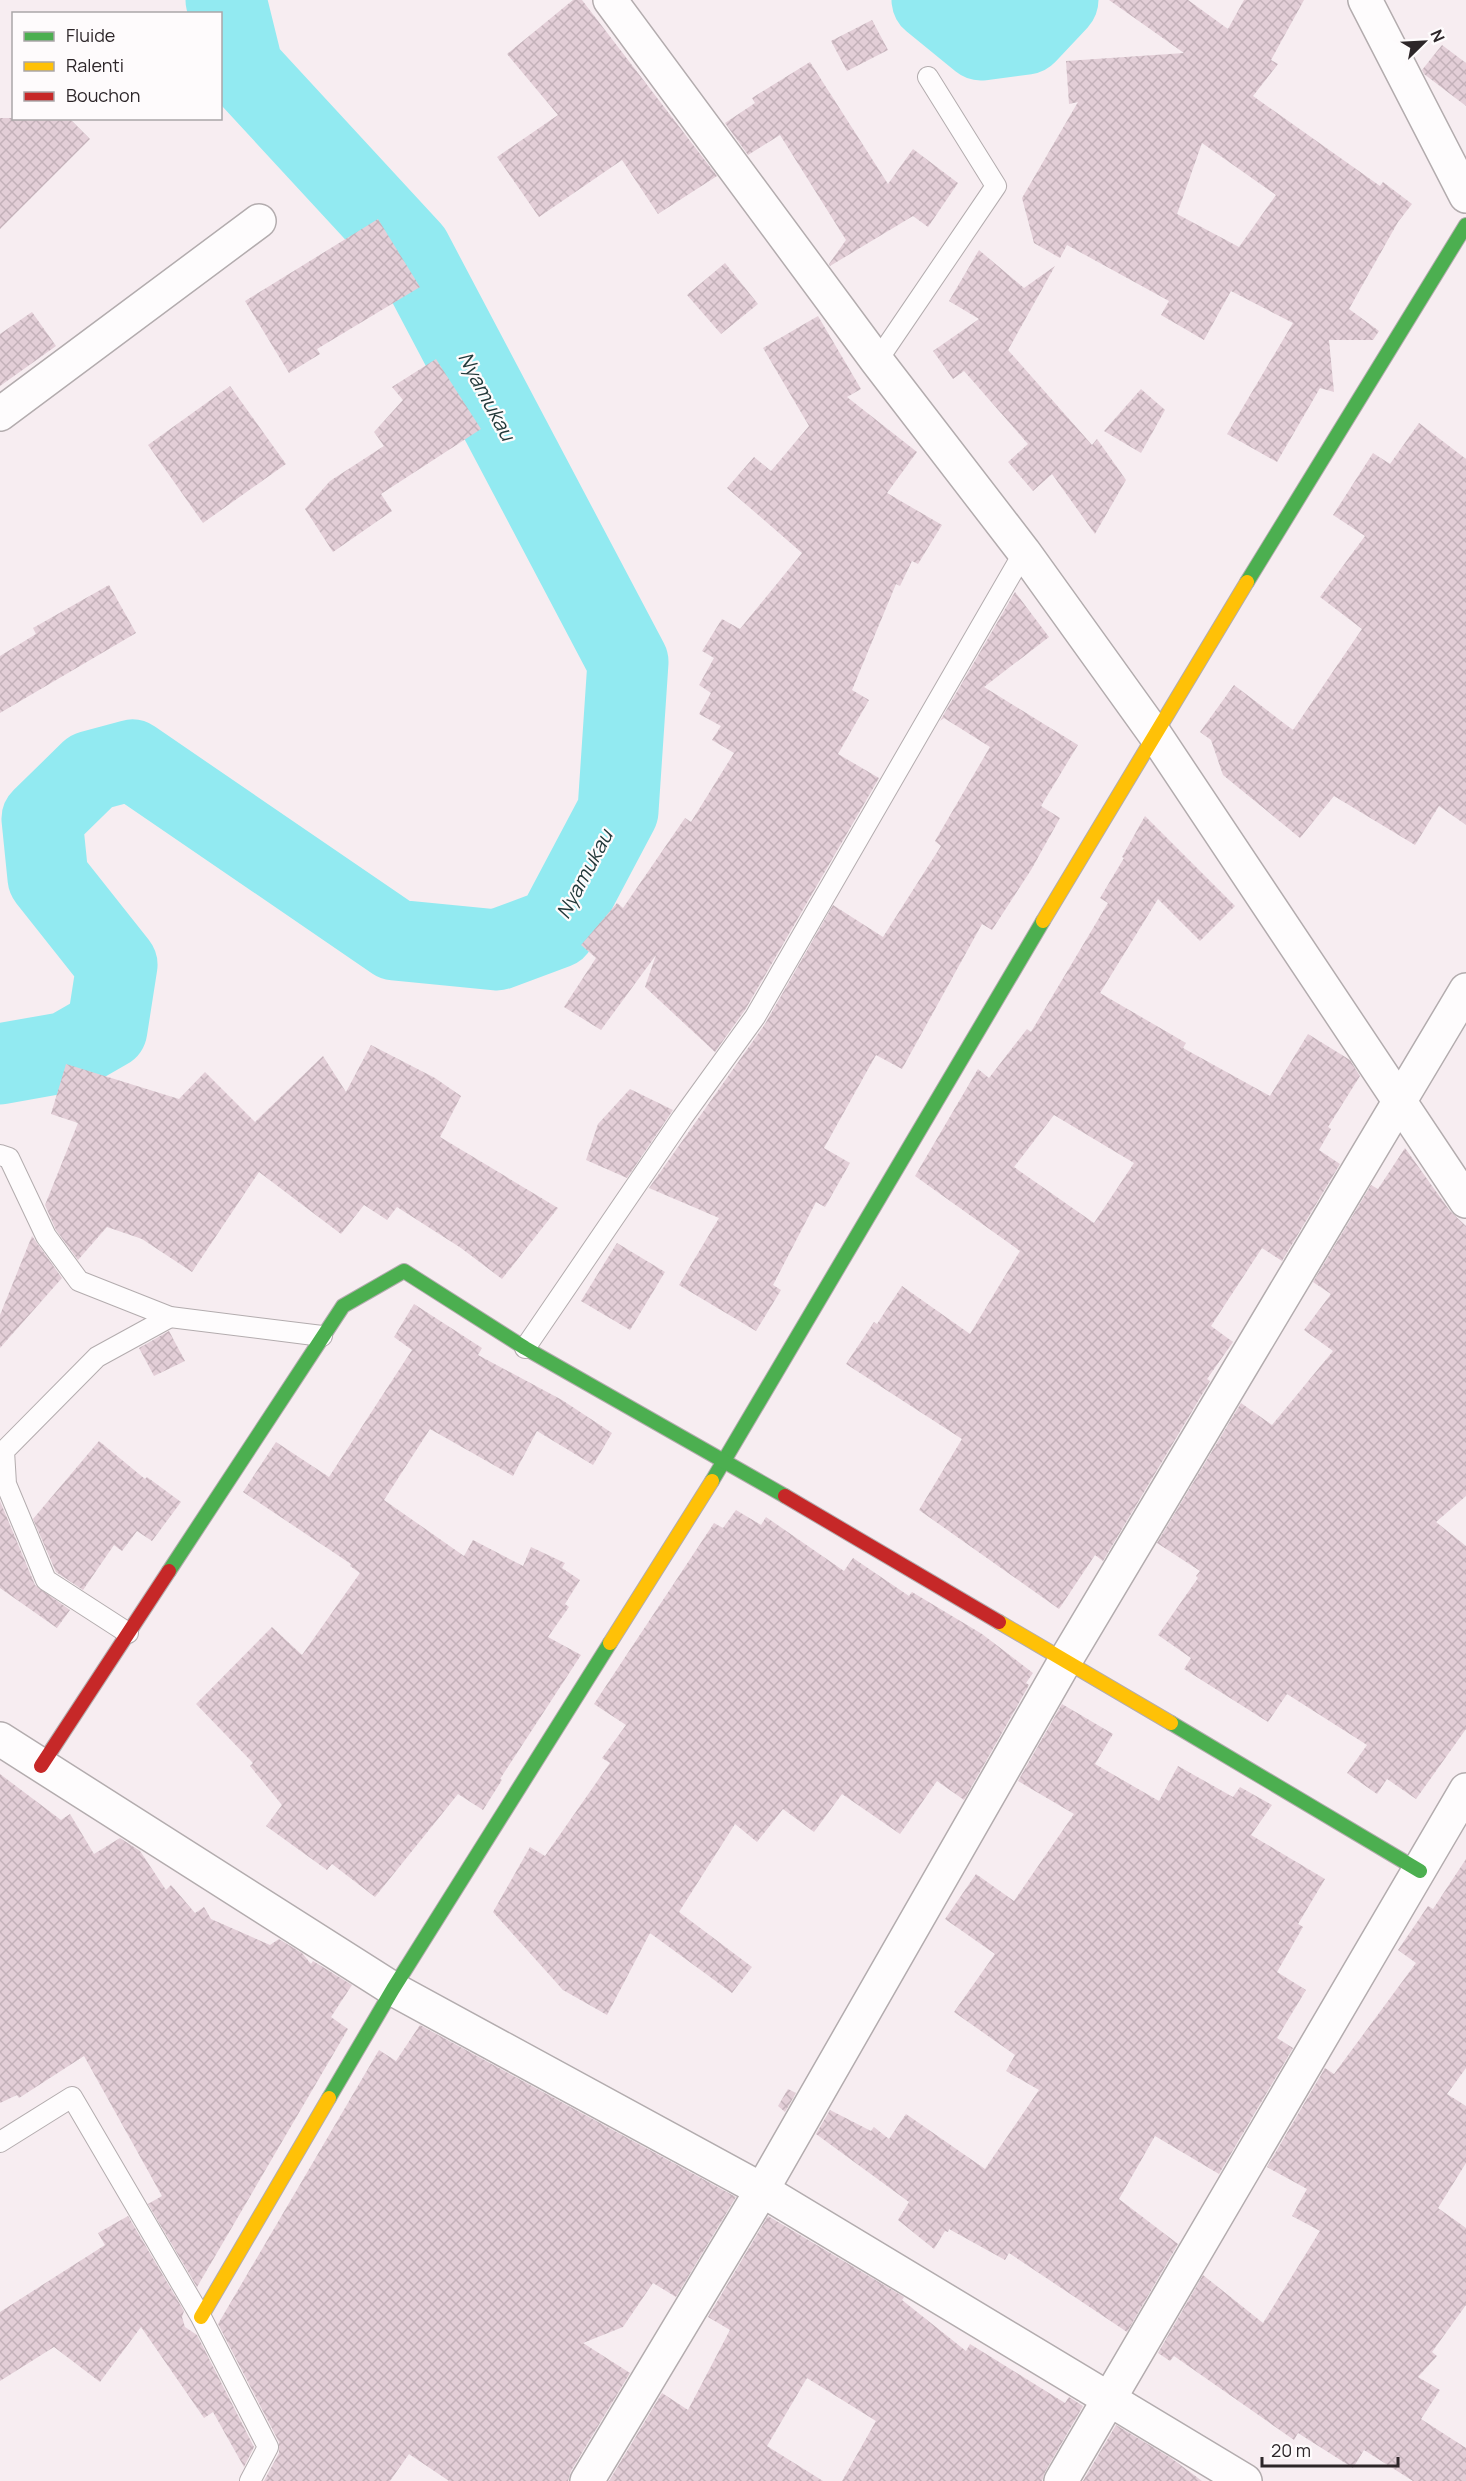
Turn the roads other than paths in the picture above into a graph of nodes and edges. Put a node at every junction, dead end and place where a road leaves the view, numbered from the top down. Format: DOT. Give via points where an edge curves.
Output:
graph roads {
  1 [pos="610,0"];
  2 [pos="1365,0"];
  3 [pos="928,77"];
  4 [pos="1466,196"];
  5 [pos="259,221"];
  6 [pos="1466,225"];
  7 [pos="878,361"];
  8 [pos="0,414"];
  9 [pos="1024,552"];
  10 [pos="1154,733"];
  11 [pos="1466,990"];
  12 [pos="1398,1102"];
  13 [pos="0,1155"];
  14 [pos="1466,1201"];
  15 [pos="170,1317"];
  16 [pos="322,1336"];
  17 [pos="525,1348"];
  18 [pos="724,1460"];
  19 [pos="128,1633"];
  20 [pos="1065,1661"];
  21 [pos="0,1739"];
  22 [pos="41,1766"];
  23 [pos="1466,1790"];
  24 [pos="1420,1871"];
  25 [pos="393,1989"];
  26 [pos="0,2142"];
  27 [pos="762,2190"];
  28 [pos="201,2317"];
  29 [pos="1109,2401"];
  30 [pos="250,2481"];
  31 [pos="587,2481"];
  32 [pos="1061,2481"];
  33 [pos="1245,2481"];
  1 -- 7 [label="street"];
  2 -- 4 [label="street"];
  3 -- 7 [label="lane" via="996,186"];
  5 -- 8 [label="street"];
  6 -- 10 [label="street"];
  7 -- 9 [label="street"];
  9 -- 10 [label="street"];
  9 -- 17 [label="lane" via="755,1017"];
  10 -- 12 [label="street"];
  10 -- 18 [label="street"];
  11 -- 12 [label="street"];
  12 -- 14 [label="street"];
  12 -- 20 [label="street"];
  13 -- 15 [label="lane" via="9,1158 46,1236 79,1281"];
  15 -- 16 [label="lane"];
  15 -- 19 [label="lane" via="97,1357 4,1451 6,1484 46,1580"];
  16 -- 17 [label="street" via="344,1306 404,1271"];
  16 -- 19 [label="street"];
  17 -- 18 [label="street"];
  18 -- 20 [label="street"];
  18 -- 25 [label="street"];
  19 -- 22 [label="street"];
  20 -- 24 [label="street"];
  20 -- 27 [label="street"];
  21 -- 22 [label="street"];
  22 -- 25 [label="street"];
  23 -- 24 [label="street"];
  24 -- 29 [label="street"];
  25 -- 27 [label="street"];
  25 -- 28 [label="street"];
  26 -- 28 [label="lane" via="72,2097"];
  27 -- 29 [label="street"];
  27 -- 31 [label="street"];
  28 -- 30 [label="lane" via="268,2447"];
  29 -- 32 [label="street"];
  29 -- 33 [label="street"];
}
